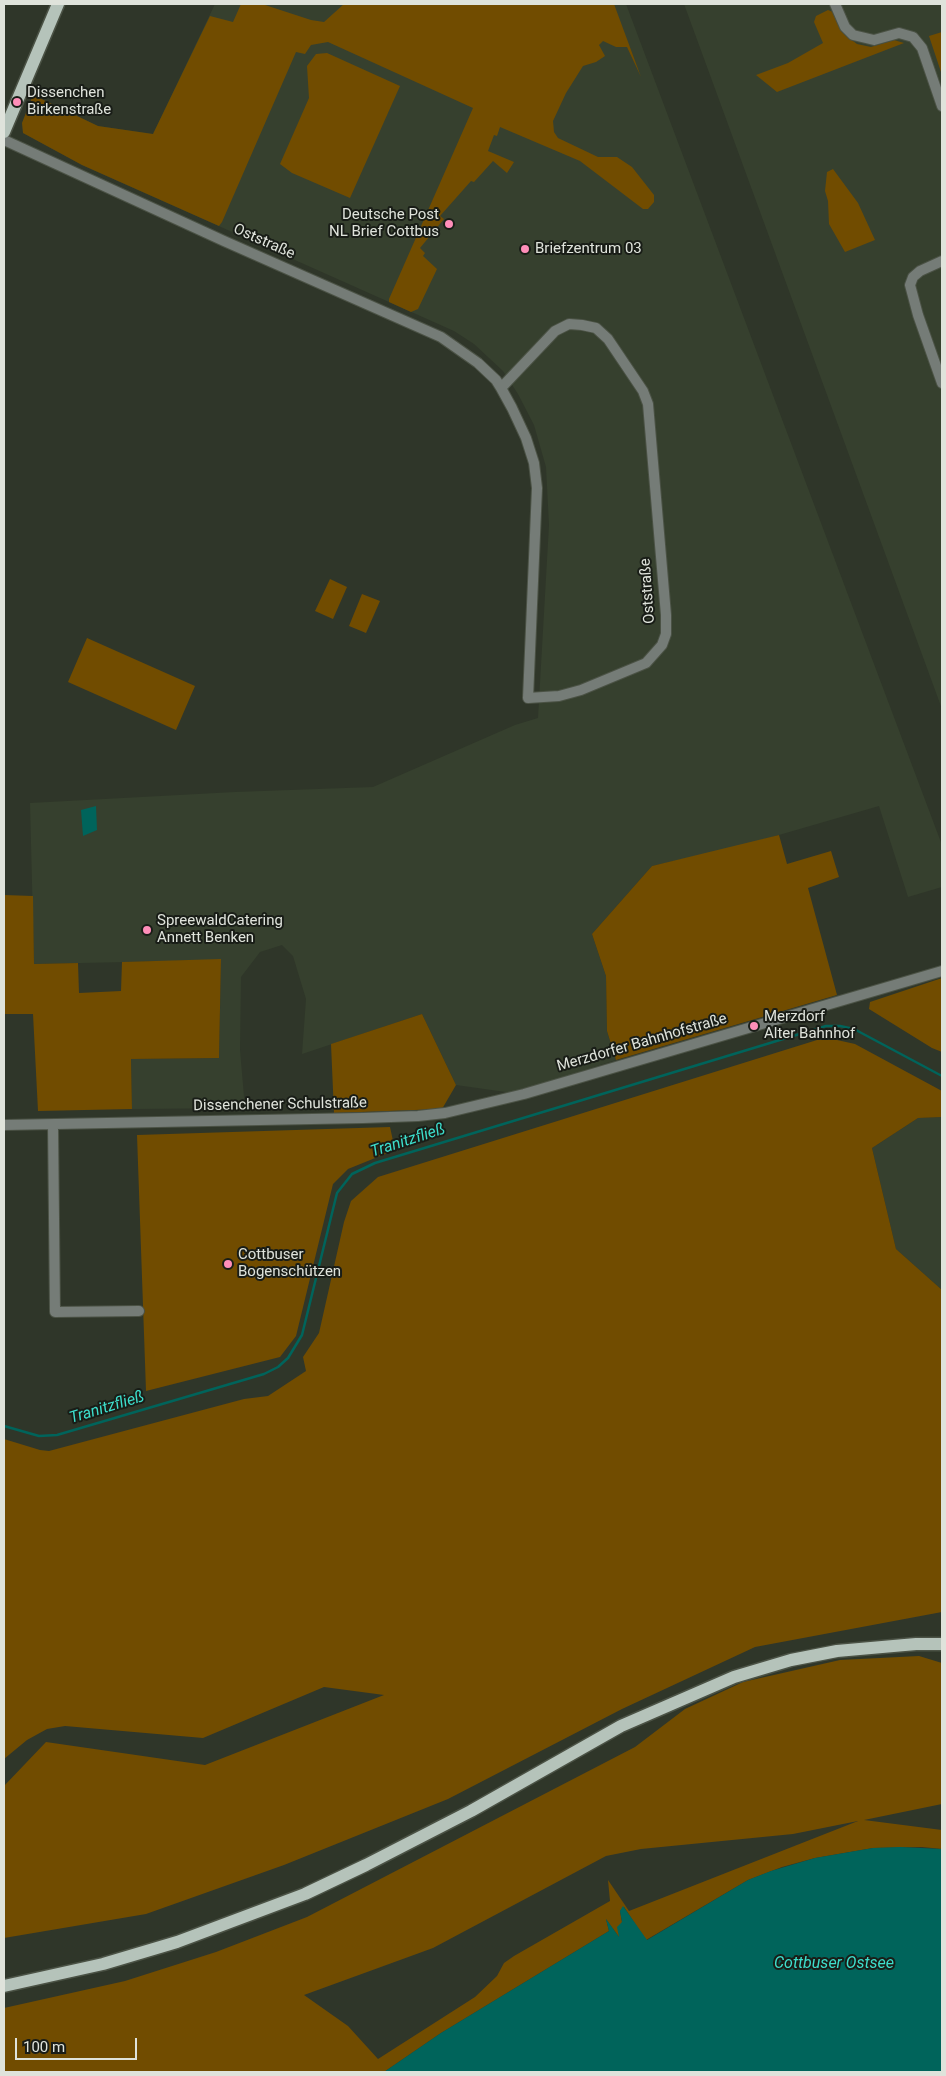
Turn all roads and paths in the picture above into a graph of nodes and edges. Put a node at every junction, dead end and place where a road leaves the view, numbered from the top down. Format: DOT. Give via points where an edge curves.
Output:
graph roads {
  1 [pos="58,4"];
  2 [pos="835,4"];
  3 [pos="942,106"];
  4 [pos="4,132"];
  5 [pos="4,140"];
  6 [pos="942,261"];
  7 [pos="942,382"];
  8 [pos="501,388"];
  9 [pos="942,971"];
  10 [pos="552,1085"];
  11 [pos="4,1125"];
  12 [pos="53,1125"];
  13 [pos="139,1311"];
  14 [pos="942,1644"];
  15 [pos="4,1986"];
  1 -- 4 [label="main road"];
  2 -- 3 [label="street" via="853,35 874,40 899,33 913,38 922,48"];
  5 -- 8 [label="street, Oststraße" via="441,336 478,363"];
  6 -- 7 [label="street" via="920,271 910,285"];
  8 -- 8 [label="street, Oststraße" via="526,438 537,488 528,698 559,696 646,663 666,634 648,404 643,391 608,339 596,328 582,324 568,324 555,331"];
  9 -- 10 [label="street, Merzdorfer Bahnhofstraße"];
  10 -- 12 [label="street, Dissenchener Schulstraße" via="446,1113 418,1116"];
  11 -- 12 [label="street, Dissenchener Schulstraße"];
  12 -- 13 [label="street" via="56,1312"];
  14 -- 15 [label="main road" via="837,1651 791,1660 734,1677 621,1726 463,1815 305,1894 177,1942 103,1964"];
}
